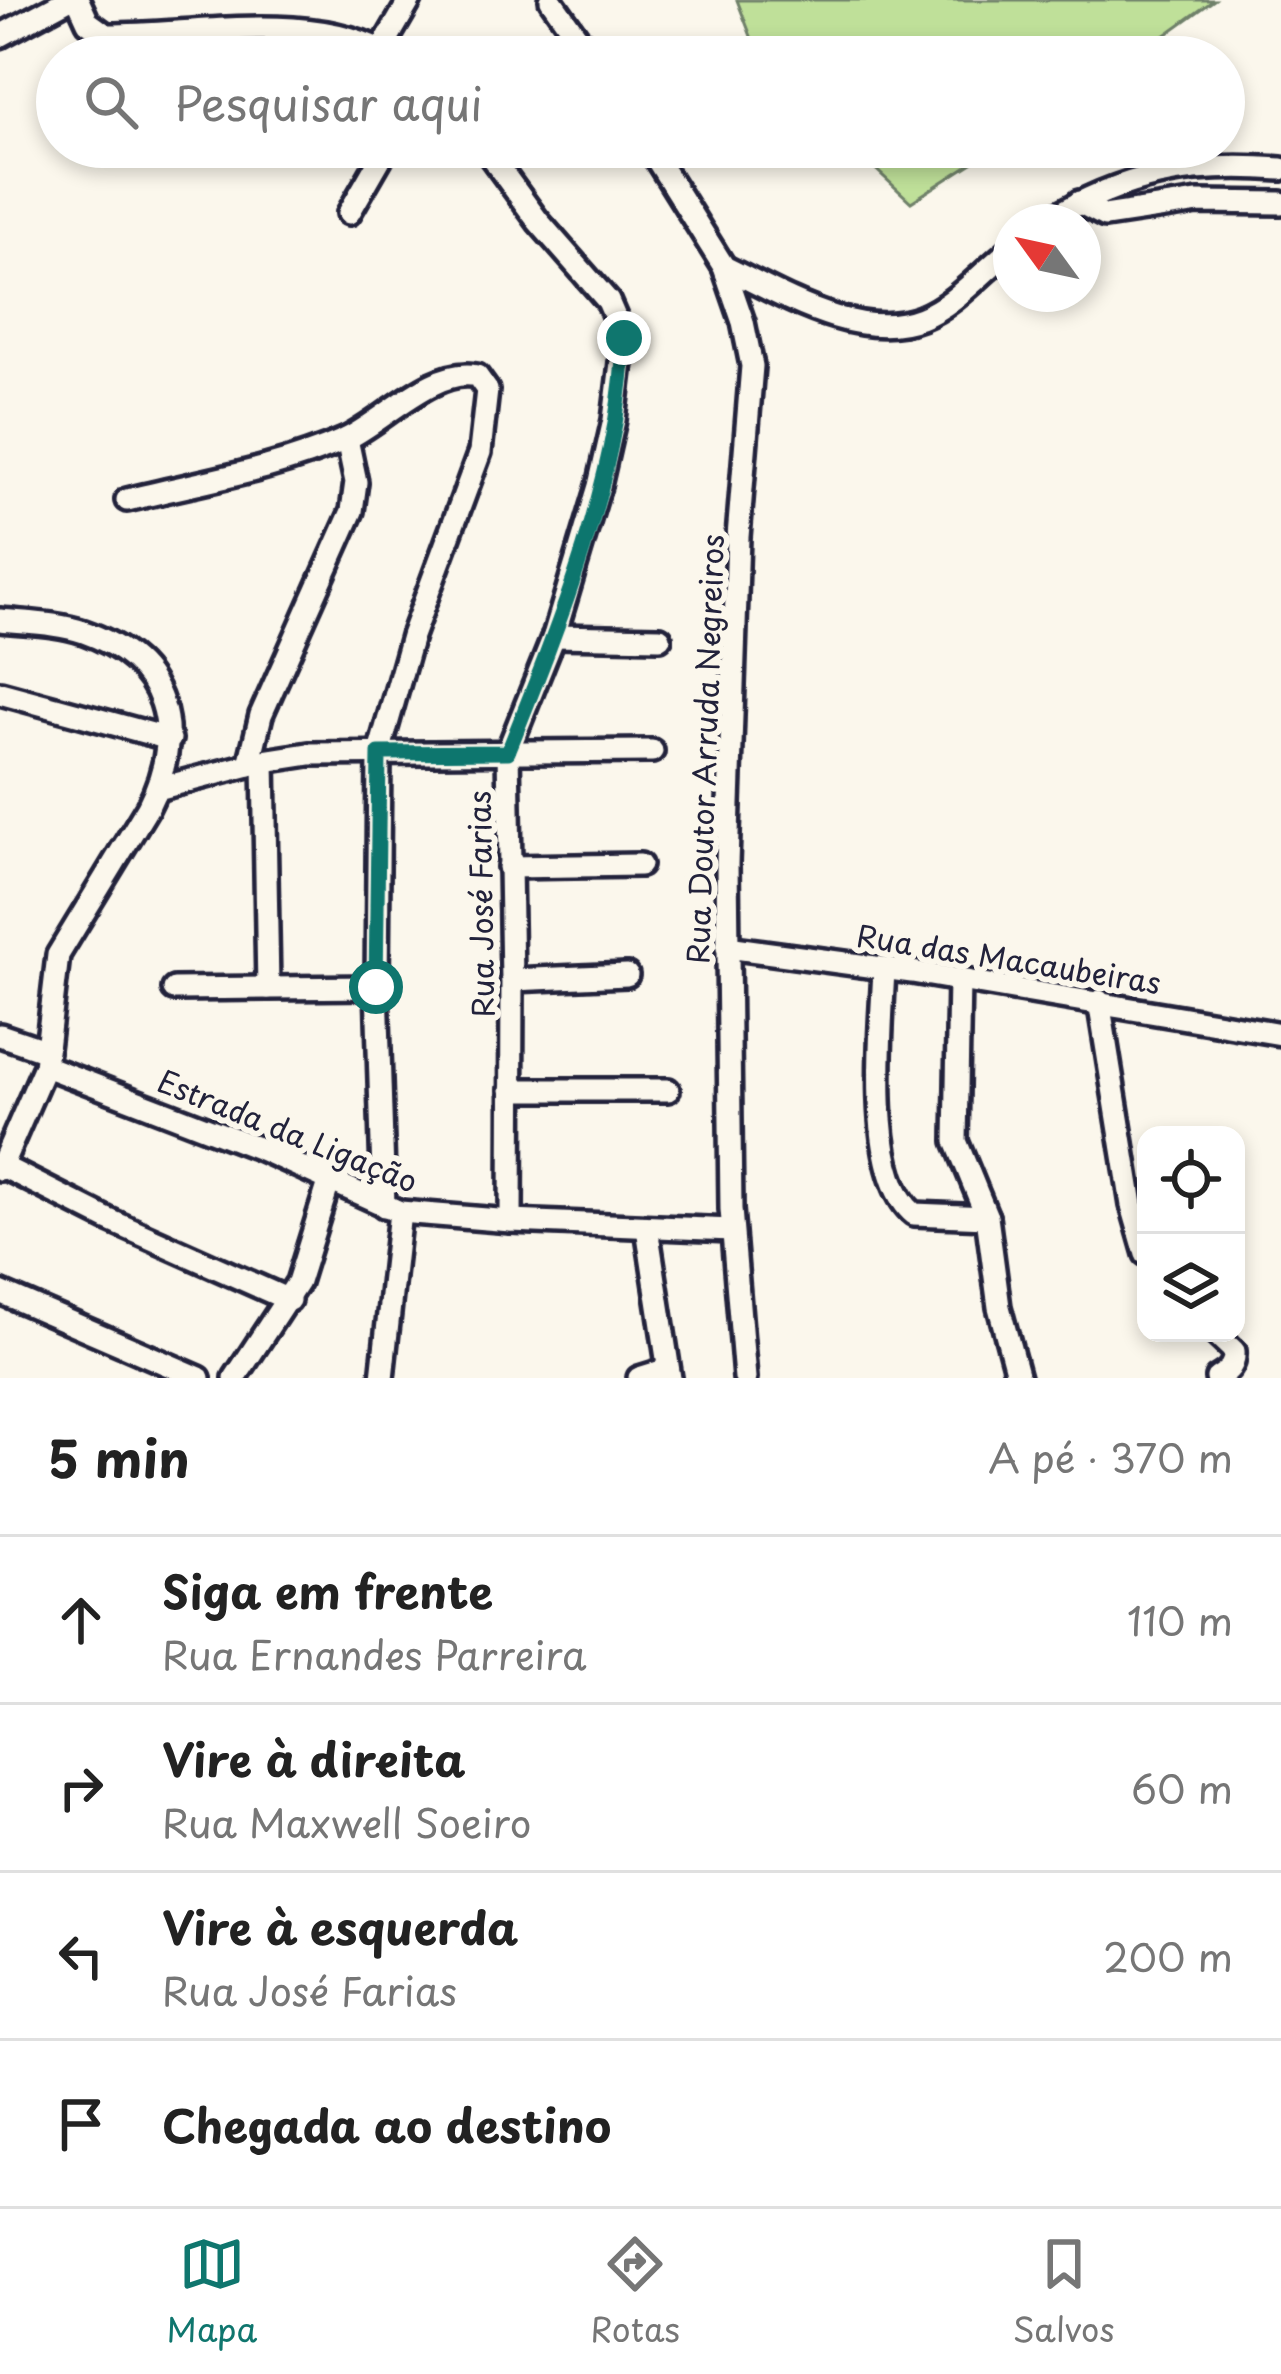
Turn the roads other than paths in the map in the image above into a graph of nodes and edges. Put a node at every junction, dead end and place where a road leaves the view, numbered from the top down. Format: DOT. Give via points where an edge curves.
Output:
graph roads {
  1 [pos="67,0"];
  2 [pos="78,0"];
  3 [pos="410,0"];
  4 [pos="551,0"];
  5 [pos="0,36"];
  6 [pos="333,36"];
  7 [pos="394,36"];
  8 [pos="576,36"];
  9 [pos="1245,166"];
  10 [pos="1279,166"];
  11 [pos="376,168"];
  12 [pos="499,168"];
  13 [pos="662,168"];
  14 [pos="1202,168"];
  15 [pos="1078,202"];
  16 [pos="1281,203"];
  17 [pos="1075,204"];
  18 [pos="349,213"];
  19 [pos="993,263"];
  20 [pos="724,267"];
  21 [pos="347,439"];
  22 [pos="127,500"];
  23 [pos="0,620"];
  24 [pos="554,636"];
  25 [pos="659,638"];
  26 [pos="0,693"];
  27 [pos="170,739"];
  28 [pos="508,752"];
  29 [pos="652,752"];
  30 [pos="379,753"];
  31 [pos="257,763"];
  32 [pos="157,789"];
  33 [pos="640,866"];
  34 [pos="509,867"];
  35 [pos="727,947"];
  36 [pos="884,968"];
  37 [pos="627,975"];
  38 [pos="512,980"];
  39 [pos="958,980"];
  40 [pos="376,987"];
  41 [pos="268,988"];
  42 [pos="174,989"];
  43 [pos="1099,1001"];
  44 [pos="1281,1034"];
  45 [pos="0,1035"];
  46 [pos="46,1059"];
  47 [pos="511,1090"];
  48 [pos="668,1090"];
  49 [pos="2,1163"];
  50 [pos="329,1182"];
  51 [pos="392,1209"];
  52 [pos="987,1217"];
  53 [pos="511,1221"];
  54 [pos="646,1228"];
  55 [pos="732,1230"];
  56 [pos="1140,1234"];
  57 [pos="3,1294"];
  58 [pos="289,1300"];
  59 [pos="1224,1342"];
  60 [pos="158,1370"];
  61 [pos="669,1374"];
  62 [pos="199,1378"];
  63 [pos="235,1378"];
  64 [pos="382,1378"];
  65 [pos="638,1378"];
  66 [pos="745,1378"];
  67 [pos="1018,1378"];
  68 [pos="1217,1378"];
  1 -- 5 [label="street"];
  2 -- 6 [label="street" via="88,22 106,34 293,29"];
  3 -- 7 [label="street"];
  4 -- 8 [label="street"];
  9 -- 10 [label="street"];
  11 -- 18 [label="street"];
  12 -- 24 [label="street, Rua José Farias" via="608,301 624,338 599,486"];
  13 -- 20 [label="street, Rua Doutor Arruda Negreiros"];
  14 -- 15 [label="street" via="1154,173"];
  15 -- 16 [label="street" via="1105,216 1198,202"];
  15 -- 17 [label="street"];
  19 -- 20 [label="street" via="923,318 886,324 803,305"];
  20 -- 35 [label="street, Rua Doutor Arruda Negreiros" via="752,366 734,622"];
  21 -- 22 [label="street"];
  21 -- 30 [label="street" via="459,376 484,383 480,452"];
  21 -- 31 [label="street" via="352,511 261,715"];
  23 -- 27 [label="street" via="54,624 123,653 159,692"];
  24 -- 25 [label="street"];
  24 -- 28 [label="street, Rua José Farias"];
  26 -- 27 [label="street"];
  27 -- 32 [label="street"];
  28 -- 29 [label="street"];
  28 -- 30 [label="street"];
  28 -- 34 [label="street, Rua José Farias"];
  30 -- 31 [label="street"];
  30 -- 40 [label="street"];
  31 -- 32 [label="street"];
  31 -- 41 [label="street"];
  32 -- 46 [label="street" via="62,944"];
  33 -- 34 [label="street"];
  34 -- 38 [label="street, Rua José Farias"];
  35 -- 36 [label="street, Rua das Macaubeiras"];
  35 -- 55 [label="street, Rua Doutor Arruda Negreiros"];
  36 -- 39 [label="street, Rua das Macaubeiras"];
  36 -- 52 [label="street" via="879,1126 904,1206 914,1214"];
  37 -- 38 [label="street"];
  38 -- 47 [label="street, Rua José Farias"];
  39 -- 43 [label="street, Rua das Macaubeiras"];
  39 -- 52 [label="street" via="955,1128"];
  40 -- 41 [label="street"];
  40 -- 51 [label="street"];
  41 -- 42 [label="street"];
  43 -- 44 [label="street, Rua das Macaubeiras"];
  43 -- 56 [label="street"];
  45 -- 46 [label="street, Estrada da Ligação"];
  46 -- 49 [label="street"];
  46 -- 50 [label="street, Estrada da Ligação"];
  47 -- 48 [label="street"];
  47 -- 53 [label="street, Rua José Farias"];
  49 -- 58 [label="street"];
  50 -- 51 [label="street, Estrada da Ligação"];
  50 -- 58 [label="street"];
  51 -- 53 [label="street, Estrada da Ligação"];
  51 -- 64 [label="street"];
  52 -- 67 [label="street" via="998,1307"];
  53 -- 54 [label="street, Estrada da Ligação"];
  54 -- 55 [label="street, Estrada da Ligação"];
  54 -- 61 [label="street"];
  55 -- 66 [label="street, Rua Doutor Arruda Negreiros"];
  57 -- 60 [label="street"];
  58 -- 63 [label="street"];
  59 -- 68 [label="street" via="1235,1359"];
  60 -- 62 [label="street"];
  61 -- 65 [label="street"];
}
